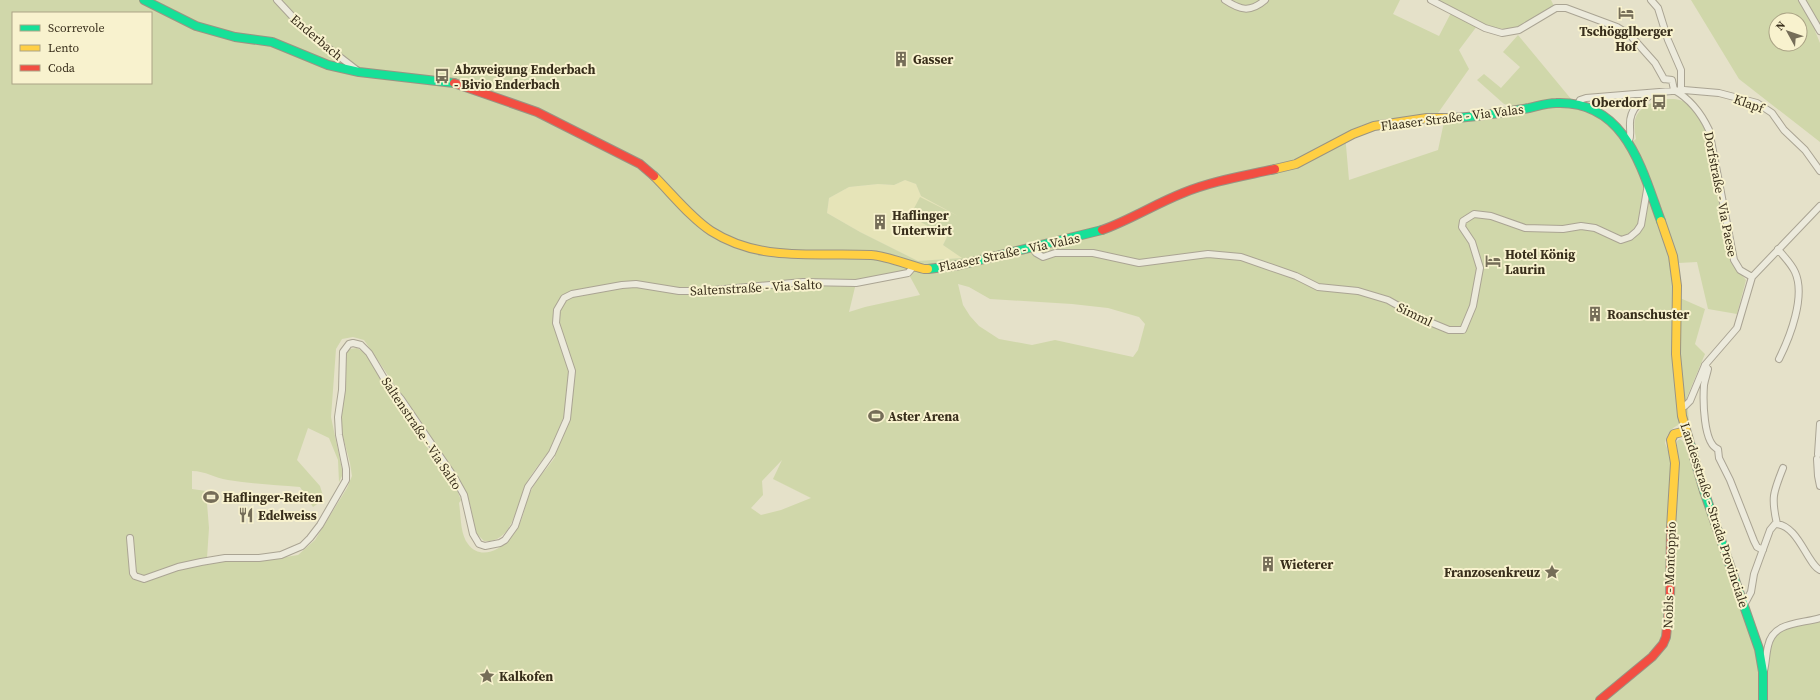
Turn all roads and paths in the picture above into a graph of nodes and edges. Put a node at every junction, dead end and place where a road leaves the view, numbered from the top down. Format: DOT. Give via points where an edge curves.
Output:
graph roads {
  1 [pos="144,0"];
  2 [pos="277,0"];
  3 [pos="1225,0"];
  4 [pos="1265,0"];
  5 [pos="1431,0"];
  6 [pos="1651,0"];
  7 [pos="1802,0"];
  8 [pos="1820,31"];
  9 [pos="359,72"];
  10 [pos="1664,79"];
  11 [pos="1674,90"];
  12 [pos="1681,90"];
  13 [pos="1661,91"];
  14 [pos="1578,104"];
  15 [pos="1629,141"];
  16 [pos="1820,171"];
  17 [pos="1648,184"];
  18 [pos="1820,206"];
  19 [pos="1032,247"];
  20 [pos="1778,250"];
  21 [pos="914,266"];
  22 [pos="1752,277"];
  23 [pos="1779,359"];
  24 [pos="1705,365"];
  25 [pos="1681,407"];
  26 [pos="1820,424"];
  27 [pos="1686,430"];
  28 [pos="1783,468"];
  29 [pos="1820,486"];
  30 [pos="1777,524"];
  31 [pos="130,538"];
  32 [pos="1763,550"];
  33 [pos="1820,570"];
  34 [pos="1744,605"];
  35 [pos="1820,618"];
  36 [pos="1763,672"];
  37 [pos="1600,700"];
  38 [pos="1762,700"];
  1 -- 9 [label="main road, Flaaser Straße - Via Valas" via="196,26 234,37 272,42 328,65"];
  2 -- 9 [label="street, Enderbach" via="305,30"];
  3 -- 4 [label="street" via="1244,9 1258,6"];
  5 -- 10 [label="street" via="1485,28 1502,33 1519,30 1556,8 1566,8 1617,27 1630,35 1655,63"];
  6 -- 12 [label="street" via="1658,8 1681,70"];
  7 -- 8 [label="street"];
  9 -- 21 [label="main road, Flaaser Straße - Via Valas" via="445,81 537,112 640,164 701,222 737,245 777,254 873,255"];
  10 -- 11 [label="street, Dorfstraße - Via Paese" via="1672,80"];
  10 -- 13 [label="street"];
  11 -- 12 [label="street, Klapf"];
  11 -- 13 [label="street"];
  11 -- 22 [label="street, Dorfstraße - Via Paese" via="1702,116 1710,130 1734,260 1740,270"];
  12 -- 16 [label="street, Klapf" via="1718,93 1760,104 1772,113 1784,130 1800,144"];
  13 -- 14 [label="street" via="1586,98"];
  13 -- 15 [label="street" via="1643,100 1632,111"];
  14 -- 15 [label="main road, Flaaser Straße - Via Valas" via="1612,121"];
  14 -- 19 [label="main road, Flaaser Straße - Via Valas" via="1556,103 1485,115 1427,118 1374,126 1353,134 1296,164 1203,186 1182,193 1120,224"];
  15 -- 17 [label="main road, Flaaser Straße - Via Valas"];
  17 -- 19 [label="street, Simml" via="1641,225 1630,237 1621,240 1595,228 1581,226 1563,229 1525,228 1491,216 1474,214 1463,221 1462,228 1472,242 1480,268 1473,306 1462,330 1449,330 1420,318 1388,300 1358,291 1318,287 1296,276 1241,258 1208,254 1139,262 1093,253 1055,254 1043,257"];
  17 -- 25 [label="main road, Landesstraße - Strada Provinciale" via="1673,256 1677,286 1676,354"];
  18 -- 20 [label="street"];
  19 -- 21 [label="main road, Flaaser Straße - Via Valas" via="960,265 924,269"];
  20 -- 22 [label="street"];
  20 -- 23 [label="street" via="1795,271 1798,289 1793,328"];
  21 -- 31 [label="street, Saltenstraße - Via Salto" via="908,273 856,283 803,282 702,291 679,291 622,284 572,294 564,298 557,310 556,323 572,372 567,419 552,453 528,486 515,526 505,540 496,545 482,546 476,540 461,488 402,399 385,380 365,348 358,343 349,344 342,358 342,390 338,417 346,480 320,524 302,546 281,555 225,558 178,567 140,578 132,570"];
  22 -- 24 [label="street" via="1737,328"];
  24 -- 25 [label="street" via="1690,401"];
  24 -- 32 [label="street" via="1708,369 1704,383 1704,409 1709,439 1712,446 1718,449 1719,458 1754,541 1757,547"];
  25 -- 27 [label="main road, Landesstraße - Strada Provinciale"];
  26 -- 29 [label="street" via="1817,457"];
  27 -- 34 [label="main road, Landesstraße - Strada Provinciale" via="1704,491"];
  27 -- 37 [label="main road, Nobls - Montoppio" via="1674,434 1671,440 1675,463 1670,540 1669,622 1666,637 1652,657"];
  28 -- 30 [label="street" via="1772,501"];
  30 -- 32 [label="street" via="1771,527"];
  30 -- 33 [label="street" via="1798,539 1814,567"];
  32 -- 34 [label="street" via="1754,574 1752,592"];
  34 -- 36 [label="main road, Landesstraße - Strada Provinciale" via="1759,649"];
  35 -- 36 [label="street" via="1791,624 1774,633 1768,645"];
  36 -- 38 [label="main road, Landesstraße - Strada Provinciale"];
}
